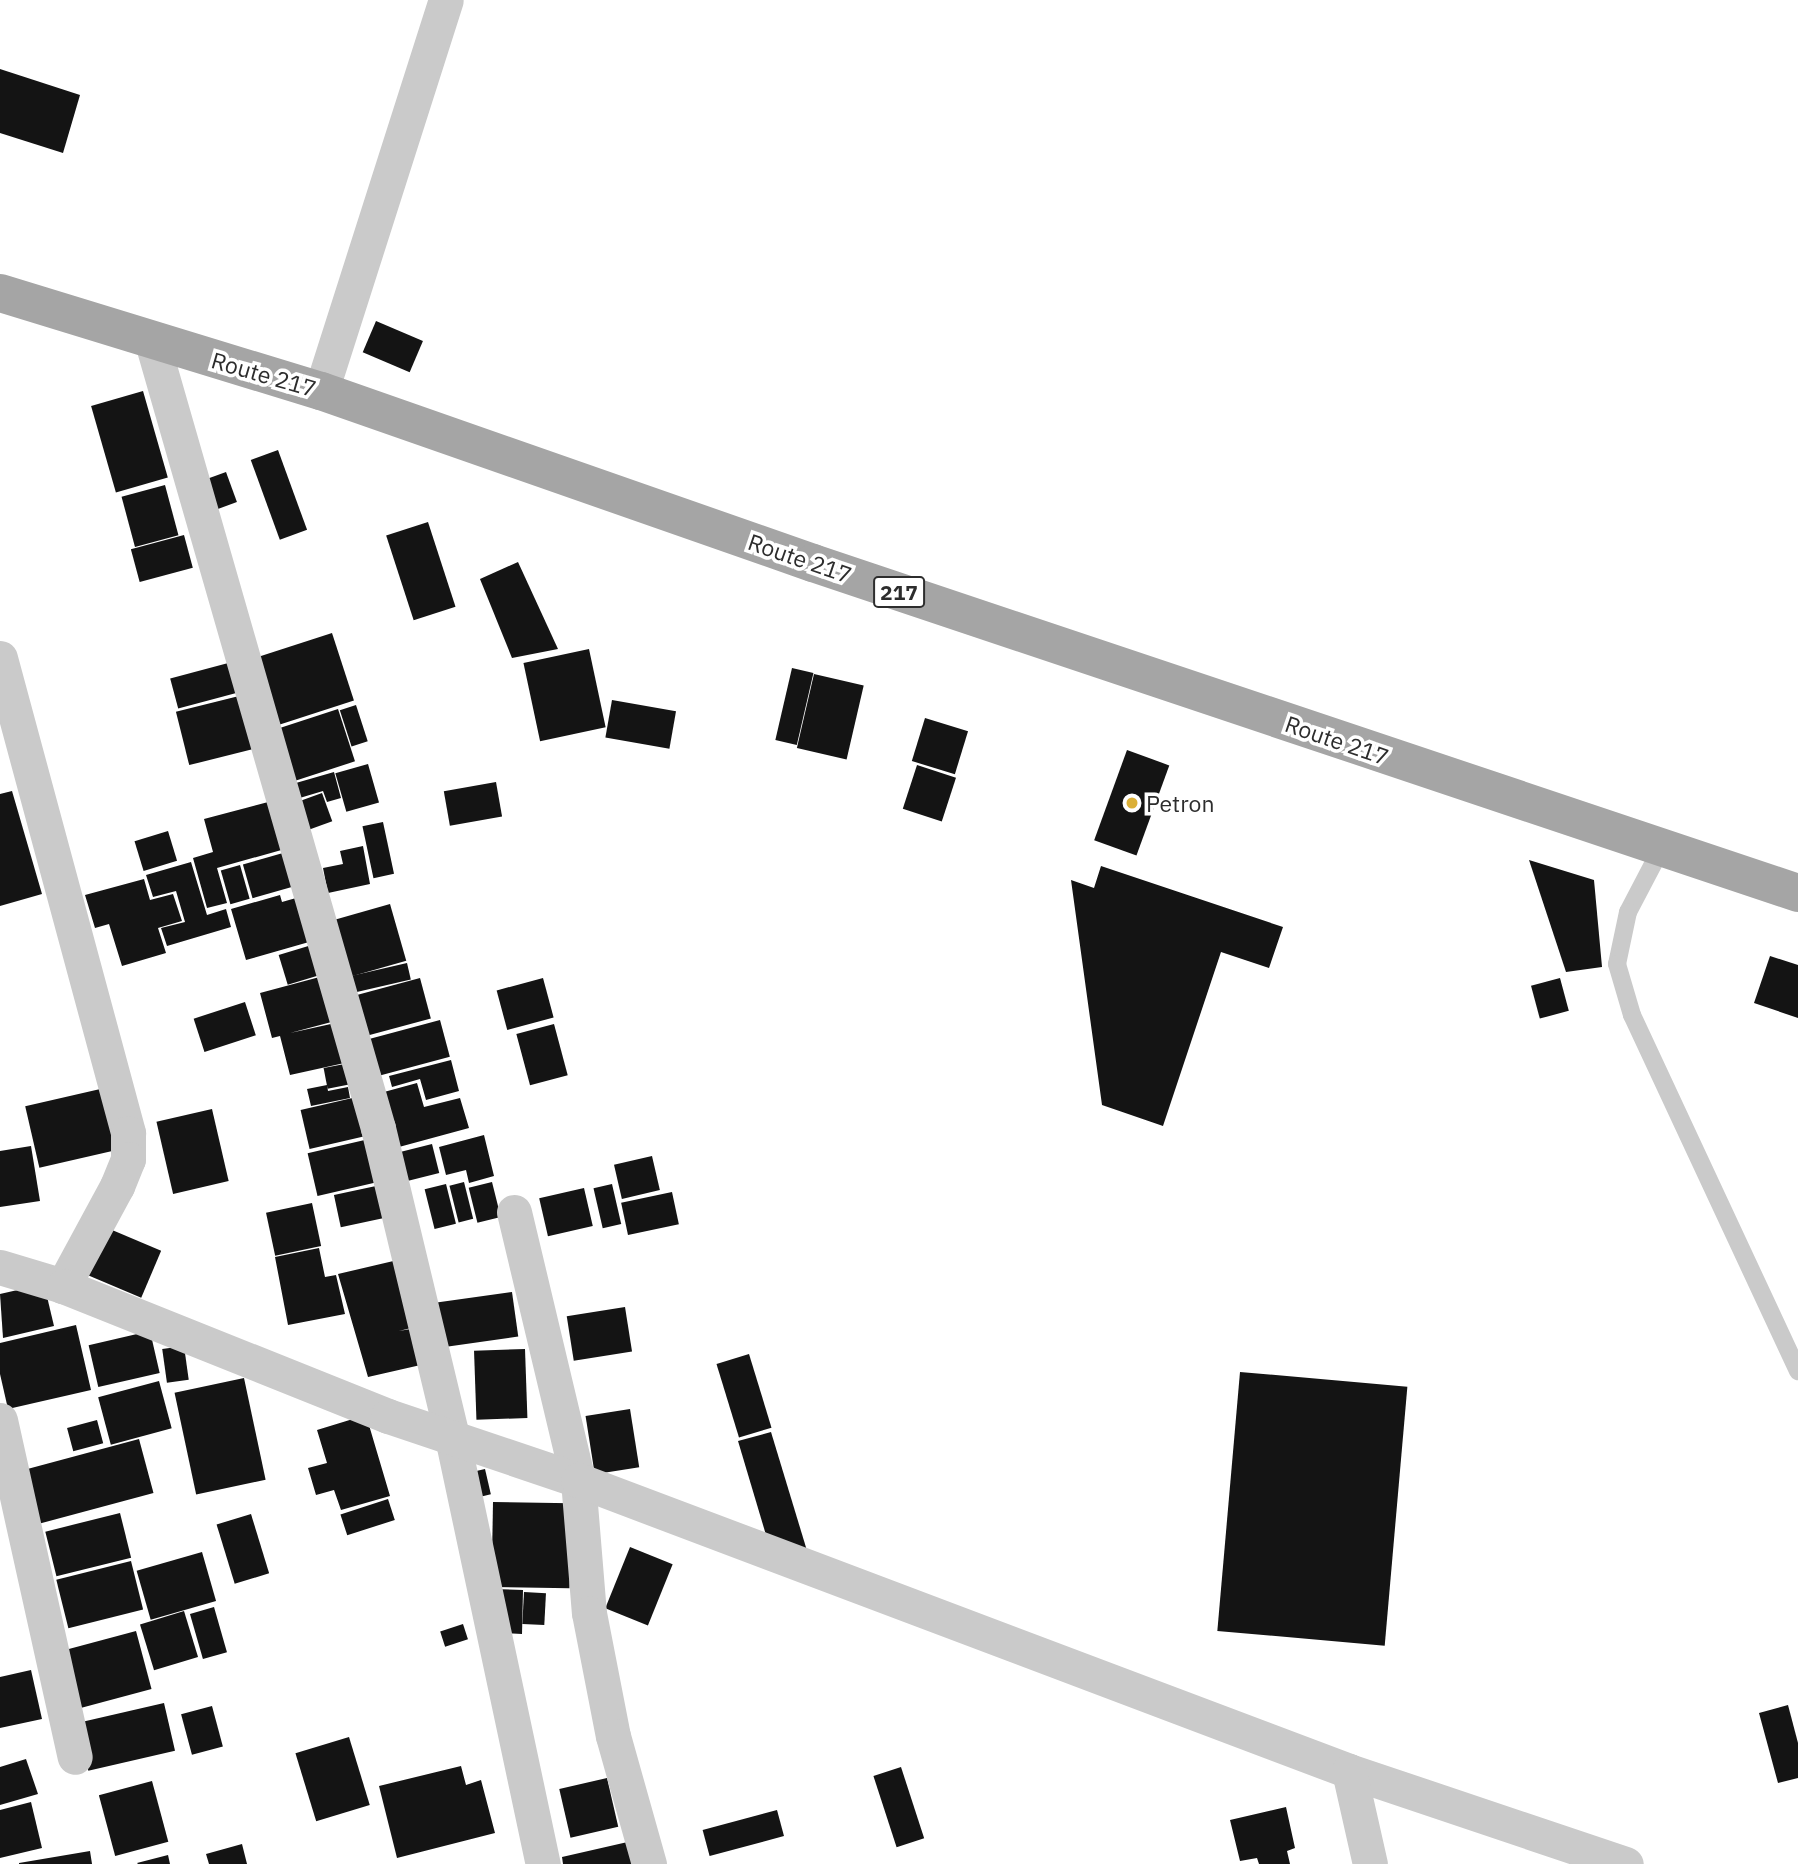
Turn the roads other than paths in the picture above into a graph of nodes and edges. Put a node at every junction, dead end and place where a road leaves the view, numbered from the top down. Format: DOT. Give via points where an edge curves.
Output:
graph roads {
  1 [pos="446,0"];
  2 [pos="0,293"];
  3 [pos="152,342"];
  4 [pos="321,391"];
  5 [pos="0,658"];
  6 [pos="1661,849"];
  7 [pos="1798,893"];
  8 [pos="514,1212"];
  9 [pos="0,1267"];
  10 [pos="62,1286"];
  11 [pos="1798,1371"];
  12 [pos="0,1420"];
  13 [pos="452,1437"];
  14 [pos="578,1480"];
  15 [pos="75,1757"];
  16 [pos="1349,1771"];
  17 [pos="543,1864"];
  18 [pos="649,1864"];
  19 [pos="1370,1864"];
  20 [pos="1626,1864"];
  1 -- 4 [label="street"];
  2 -- 3 [label="main road, Route 217 / 217"];
  3 -- 4 [label="main road, Route 217 / 217"];
  3 -- 13 [label="street" via="377,1128"];
  4 -- 6 [label="main road, Route 217 / 217" via="826,568"];
  5 -- 10 [label="street" via="128,1133 125,1168"];
  6 -- 7 [label="main road, Route 217 / 217"];
  6 -- 11 [label="lane" via="1628,912 1617,964 1632,1015"];
  8 -- 14 [label="street"];
  9 -- 10 [label="street"];
  10 -- 13 [label="street" via="388,1416"];
  12 -- 15 [label="street"];
  13 -- 14 [label="street"];
  13 -- 17 [label="street"];
  14 -- 16 [label="street"];
  14 -- 18 [label="street" via="589,1613 613,1736"];
  16 -- 19 [label="street"];
  16 -- 20 [label="street"];
}
